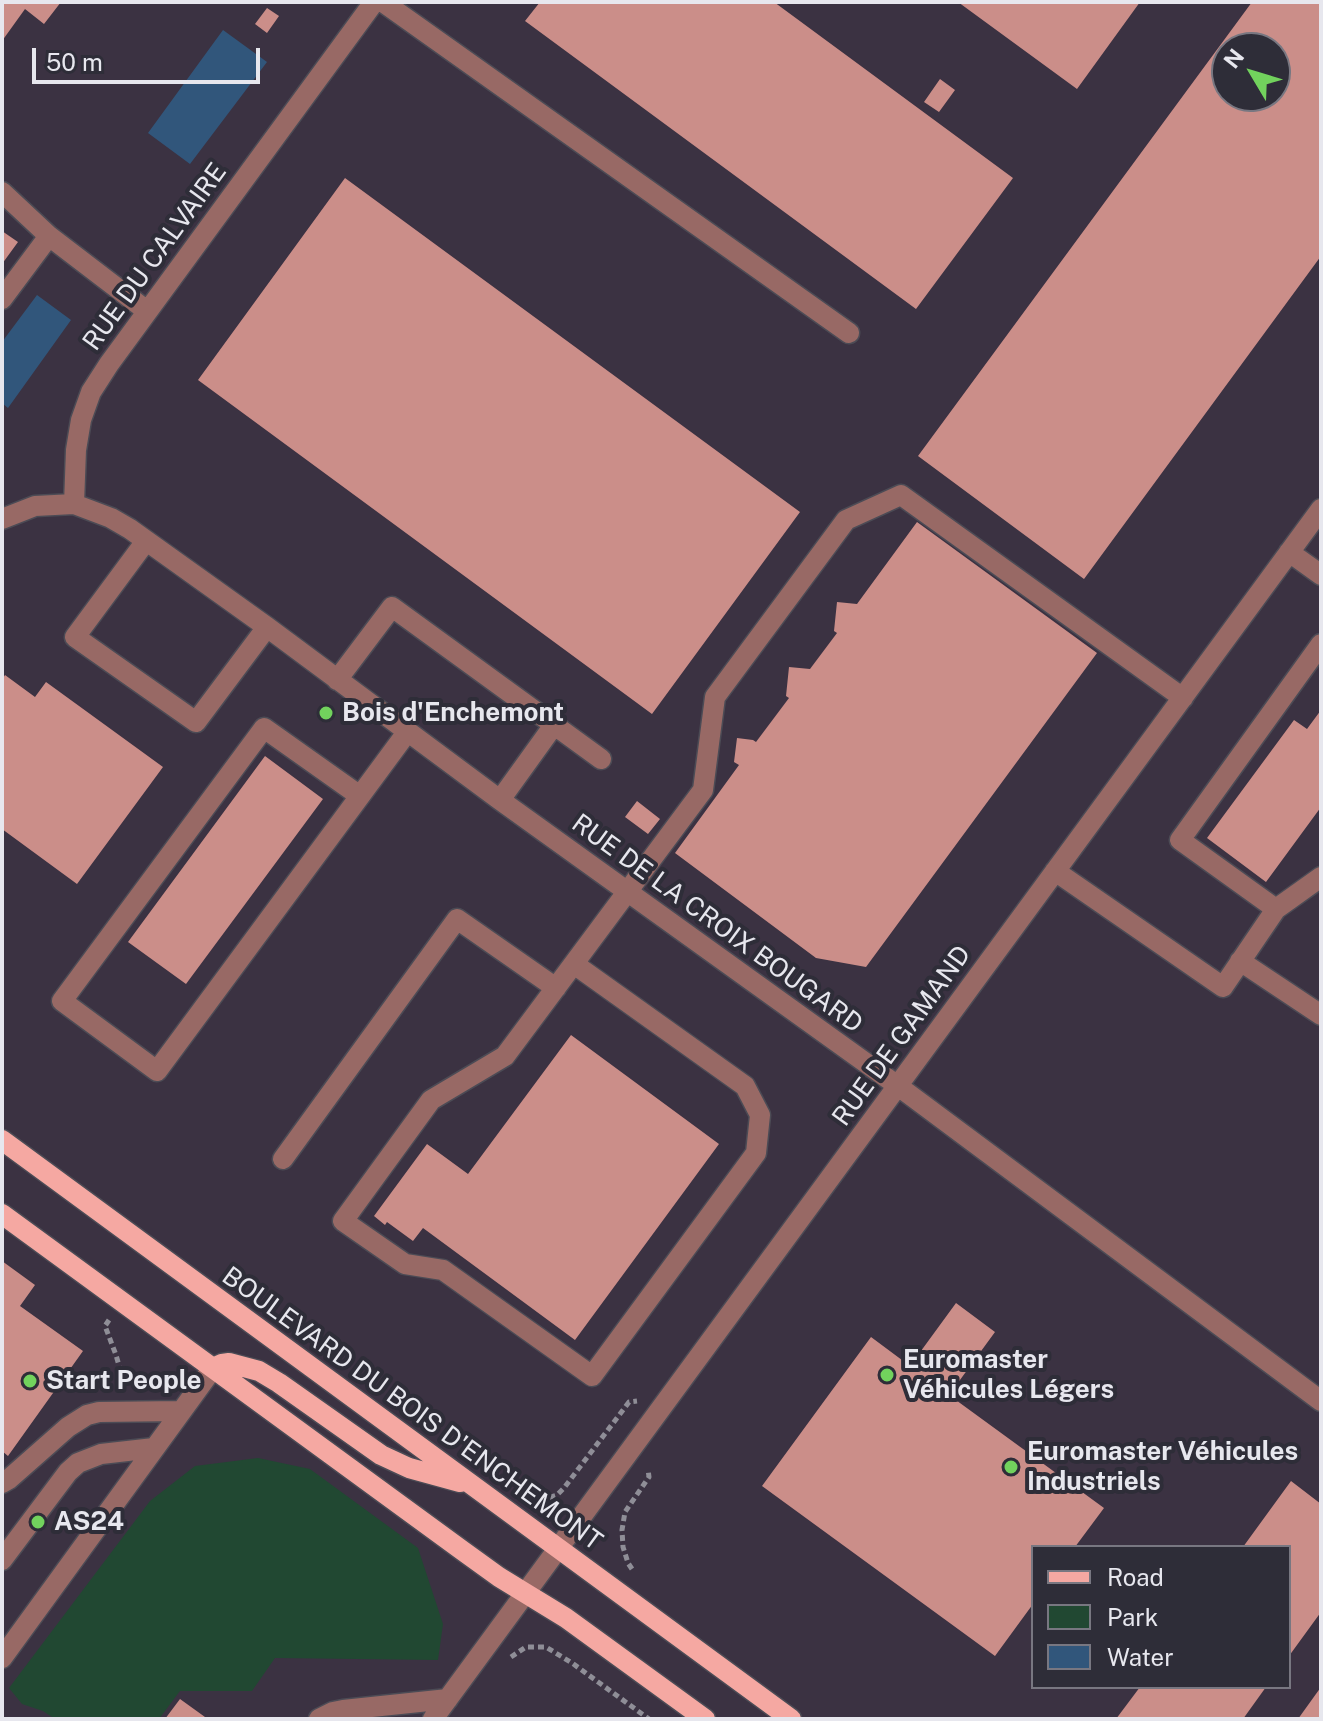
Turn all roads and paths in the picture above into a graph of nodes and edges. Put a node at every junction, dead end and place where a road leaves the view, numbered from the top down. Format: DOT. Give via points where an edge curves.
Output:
graph roads {
  1 [pos="374,2"];
  2 [pos="383,2"];
  3 [pos="2,192"];
  4 [pos="49,236"];
  5 [pos="2,299"];
  6 [pos="147,311"];
  7 [pos="849,333"];
  8 [pos="74,504"];
  9 [pos="1321,509"];
  10 [pos="2,519"];
  11 [pos="146,541"];
  12 [pos="1289,552"];
  13 [pos="1321,575"];
  14 [pos="267,627"];
  15 [pos="1321,644"];
  16 [pos="337,680"];
  17 [pos="1183,698"];
  18 [pos="554,725"];
  19 [pos="408,731"];
  20 [pos="601,759"];
  21 [pos="360,796"];
  22 [pos="500,800"];
  23 [pos="1055,871"];
  24 [pos="1321,877"];
  25 [pos="628,891"];
  26 [pos="1276,909"];
  27 [pos="1240,961"];
  28 [pos="574,964"];
  29 [pos="556,988"];
  30 [pos="1321,1015"];
  31 [pos="898,1086"];
  32 [pos="2,1140"];
  33 [pos="283,1159"];
  34 [pos="2,1214"];
  35 [pos="122,1302"];
  36 [pos="105,1326"];
  37 [pos="213,1368"];
  38 [pos="1321,1401"];
  39 [pos="629,1402"];
  40 [pos="181,1411"];
  41 [pos="154,1448"];
  42 [pos="2,1483"];
  43 [pos="472,1485"];
  44 [pos="639,1490"];
  45 [pos="526,1493"];
  46 [pos="558,1548"];
  47 [pos="2,1560"];
  48 [pos="637,1576"];
  49 [pos="525,1593"];
  50 [pos="2,1658"];
  51 [pos="504,1666"];
  52 [pos="448,1699"];
  53 [pos="319,1719"];
  54 [pos="433,1719"];
  55 [pos="649,1719"];
  56 [pos="705,1719"];
  57 [pos="791,1719"];
  1 -- 6 [label="street, RUE DU CALVAIRE"];
  2 -- 7 [label="street"];
  3 -- 4 [label="street"];
  4 -- 5 [label="street"];
  4 -- 6 [label="street"];
  6 -- 8 [label="street, RUE DU CALVAIRE" via="91,392 76,450"];
  8 -- 10 [label="street" via="35,506"];
  8 -- 11 [label="street, RUE DE LA CROIX BOUGARD" via="111,518"];
  9 -- 12 [label="street, RUE DE GAMAND"];
  11 -- 14 [label="street, RUE DE LA CROIX BOUGARD"];
  11 -- 14 [label="street" via="75,637 196,722"];
  12 -- 13 [label="street"];
  12 -- 17 [label="street, RUE DE GAMAND"];
  14 -- 16 [label="street, RUE DE LA CROIX BOUGARD"];
  15 -- 26 [label="street" via="1180,840"];
  16 -- 18 [label="street" via="392,607"];
  16 -- 19 [label="street, RUE DE LA CROIX BOUGARD"];
  17 -- 23 [label="street, RUE DE GAMAND"];
  17 -- 25 [label="street" via="901,495 846,520 715,697 703,790"];
  18 -- 20 [label="street"];
  18 -- 22 [label="street"];
  19 -- 21 [label="street"];
  19 -- 22 [label="street, RUE DE LA CROIX BOUGARD"];
  21 -- 21 [label="street" via="157,1071 62,1001 264,728"];
  22 -- 25 [label="street, RUE DE LA CROIX BOUGARD"];
  23 -- 27 [label="street" via="1223,987"];
  23 -- 31 [label="street, RUE DE GAMAND"];
  24 -- 26 [label="street"];
  25 -- 28 [label="street"];
  25 -- 31 [label="street, RUE DE LA CROIX BOUGARD"];
  26 -- 27 [label="street"];
  27 -- 30 [label="street"];
  28 -- 29 [label="street"];
  28 -- 29 [label="street" via="745,1086 760,1115 756,1153 592,1376 443,1270 405,1264 343,1221 431,1100 505,1056"];
  29 -- 33 [label="street" via="457,919"];
  31 -- 38 [label="street, RUE DE LA CROIX BOUGARD"];
  31 -- 46 [label="street, RUE DE GAMAND"];
  32 -- 43 [label="main road, BOULEVARD DU BOIS D'ENCHEMONT"];
  34 -- 35 [label="main road"];
  35 -- 36 [label="path"];
  35 -- 37 [label="main road"];
  37 -- 40 [label="street"];
  37 -- 43 [label="main road" via="229,1363 259,1371 381,1455"];
  37 -- 49 [label="main road"];
  39 -- 45 [label="path" via="557,1495"];
  40 -- 41 [label="street"];
  40 -- 42 [label="street" via="87,1415"];
  41 -- 47 [label="street" via="101,1454 78,1463"];
  41 -- 50 [label="street"];
  43 -- 46 [label="main road, BOULEVARD DU BOIS D'ENCHEMONT"];
  44 -- 48 [label="path" via="625,1512 622,1530 628,1563"];
  46 -- 49 [label="street, RUE DE GAMAND"];
  46 -- 57 [label="main road, BOULEVARD DU BOIS D'ENCHEMONT"];
  49 -- 52 [label="street, RUE DE GAMAND"];
  49 -- 56 [label="main road"];
  51 -- 55 [label="path" via="526,1647 546,1647"];
  52 -- 53 [label="street" via="343,1710"];
  52 -- 54 [label="street, RUE DE GAMAND"];
}
